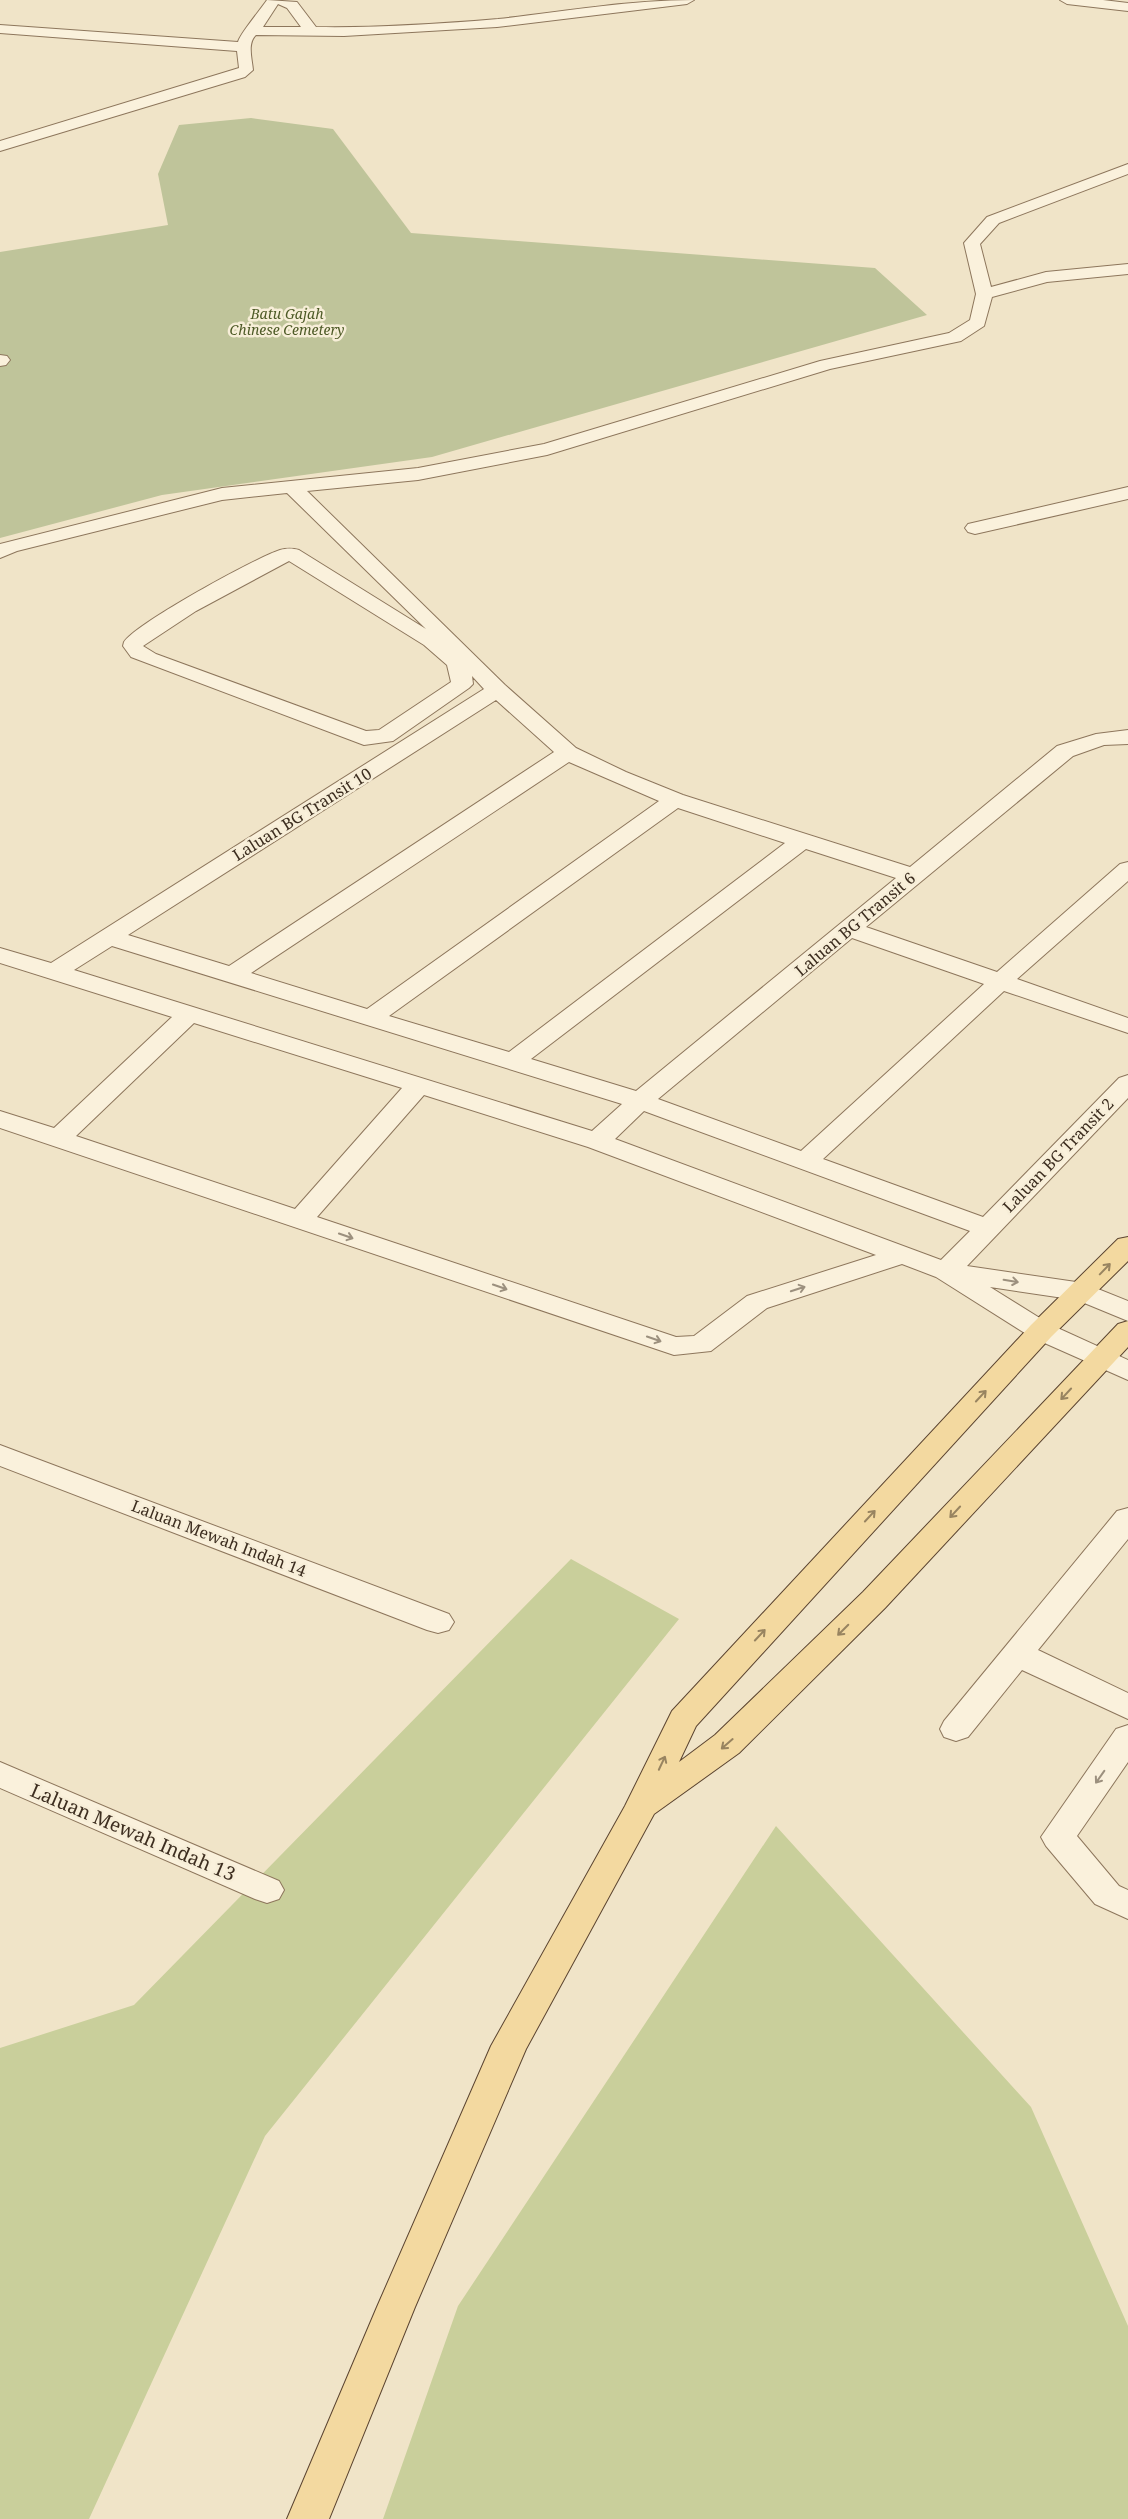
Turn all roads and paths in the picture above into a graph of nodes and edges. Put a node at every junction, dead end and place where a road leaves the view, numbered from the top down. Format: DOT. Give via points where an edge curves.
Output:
graph roads {
  1 [pos="274,0"];
  2 [pos="280,0"];
  3 [pos="687,0"];
  4 [pos="1067,0"];
  5 [pos="1113,2"];
  6 [pos="1128,7"];
  7 [pos="0,29"];
  8 [pos="253,31"];
  9 [pos="312,32"];
  10 [pos="26,33"];
  11 [pos="0,42"];
  12 [pos="244,47"];
  13 [pos="0,146"];
  14 [pos="1128,169"];
  15 [pos="1128,269"];
  16 [pos="984,294"];
  17 [pos="292,487"];
  18 [pos="1128,493"];
  19 [pos="975,528"];
  20 [pos="0,552"];
  21 [pos="437,638"];
  22 [pos="497,690"];
  23 [pos="1128,737"];
  24 [pos="568,753"];
  25 [pos="675,800"];
  26 [pos="802,841"];
  27 [pos="1128,869"];
  28 [pos="913,876"];
  29 [pos="849,929"];
  30 [pos="108,937"];
  31 [pos="0,955"];
  32 [pos="54,972"];
  33 [pos="232,975"];
  34 [pos="1000,982"];
  35 [pos="189,1014"];
  36 [pos="370,1018"];
  37 [pos="1128,1026"];
  38 [pos="512,1062"];
  39 [pos="1128,1083"];
  40 [pos="419,1085"];
  41 [pos="640,1101"];
  42 [pos="0,1119"];
  43 [pos="58,1139"];
  44 [pos="597,1141"];
  45 [pos="805,1161"];
  46 [pos="300,1220"];
  47 [pos="988,1228"];
  48 [pos="1128,1245"];
  49 [pos="903,1255"];
  50 [pos="946,1271"];
  51 [pos="1083,1292"];
  52 [pos="1128,1312"];
  53 [pos="1128,1330"];
  54 [pos="1041,1331"];
  55 [pos="1099,1358"];
  56 [pos="1128,1371"];
  57 [pos="0,1455"];
  58 [pos="1128,1518"];
  59 [pos="438,1622"];
  60 [pos="1017,1654"];
  61 [pos="1128,1707"];
  62 [pos="956,1729"];
  63 [pos="1128,1737"];
  64 [pos="0,1774"];
  65 [pos="641,1807"];
  66 [pos="267,1890"];
  67 [pos="1128,1906"];
  68 [pos="308,2519"];
  1 -- 8 [label="street"];
  2 -- 9 [label="street" via="292,5"];
  3 -- 9 [label="street" via="496,23"];
  4 -- 5 [label="street"];
  5 -- 6 [label="street"];
  7 -- 10 [label="street"];
  8 -- 9 [label="street"];
  8 -- 12 [label="street" via="246,37"];
  10 -- 11 [label="street"];
  10 -- 12 [label="street"];
  12 -- 13 [label="street" via="246,70 240,74"];
  14 -- 16 [label="street" via="993,220 972,243"];
  15 -- 16 [label="street" via="1046,277"];
  16 -- 17 [label="street" via="978,322 955,337 826,365 547,449 418,474"];
  17 -- 20 [label="street" via="222,494"];
  17 -- 21 [label="street"];
  18 -- 19 [label="street"];
  21 -- 21 [label="street" via="462,670 462,684 385,736 373,738 364,738 149,658 138,653 133,646 145,633 292,554"];
  21 -- 22 [label="street"];
  22 -- 24 [label="street"];
  22 -- 30 [label="street, Laluan BG Transit 10"];
  23 -- 28 [label="street, Laluan BG Transit 6" via="1084,743 1065,751"];
  24 -- 25 [label="street"];
  24 -- 33 [label="street"];
  25 -- 26 [label="street"];
  25 -- 36 [label="street"];
  26 -- 28 [label="street"];
  26 -- 38 [label="street"];
  27 -- 34 [label="street"];
  28 -- 29 [label="street, Laluan BG Transit 6"];
  29 -- 34 [label="street"];
  29 -- 41 [label="street, Laluan BG Transit 6"];
  30 -- 32 [label="street, Laluan BG Transit 10"];
  30 -- 33 [label="street"];
  31 -- 32 [label="street"];
  32 -- 35 [label="street"];
  33 -- 36 [label="street"];
  34 -- 37 [label="street"];
  34 -- 45 [label="street"];
  35 -- 40 [label="street"];
  35 -- 43 [label="street"];
  36 -- 38 [label="street"];
  38 -- 41 [label="street"];
  39 -- 47 [label="street, Laluan BG Transit 2"];
  40 -- 44 [label="street"];
  40 -- 46 [label="street"];
  41 -- 44 [label="street, Laluan BG Transit 6"];
  41 -- 45 [label="street"];
  42 -- 43 [label="street"];
  43 -- 46 [label="street"];
  44 -- 49 [label="street"];
  45 -- 47 [label="street"];
  46 -- 49 [label="street, one-way" via="674,1346 701,1345 757,1302"];
  47 -- 50 [label="street, Laluan BG Transit 2"];
  51 -- 48 [label="main road, one-way"];
  49 -- 50 [label="street"];
  50 -- 51 [label="street, one-way"];
  50 -- 54 [label="street"];
  51 -- 52 [label="street"];
  51 -- 54 [label="main road"];
  53 -- 55 [label="main road"];
  54 -- 55 [label="street"];
  65 -- 54 [label="main road, one-way" via="683,1718"];
  55 -- 56 [label="street"];
  55 -- 65 [label="main road, one-way" via="874,1600 727,1744"];
  57 -- 59 [label="street, Laluan Mewah Indah 14"];
  58 -- 60 [label="street"];
  60 -- 61 [label="street"];
  60 -- 62 [label="street"];
  63 -- 67 [label="street, one-way" via="1058,1837 1107,1895"];
  64 -- 66 [label="street, Laluan Mewah Indah 13"];
  65 -- 68 [label="main road" via="510,2046"];
}
